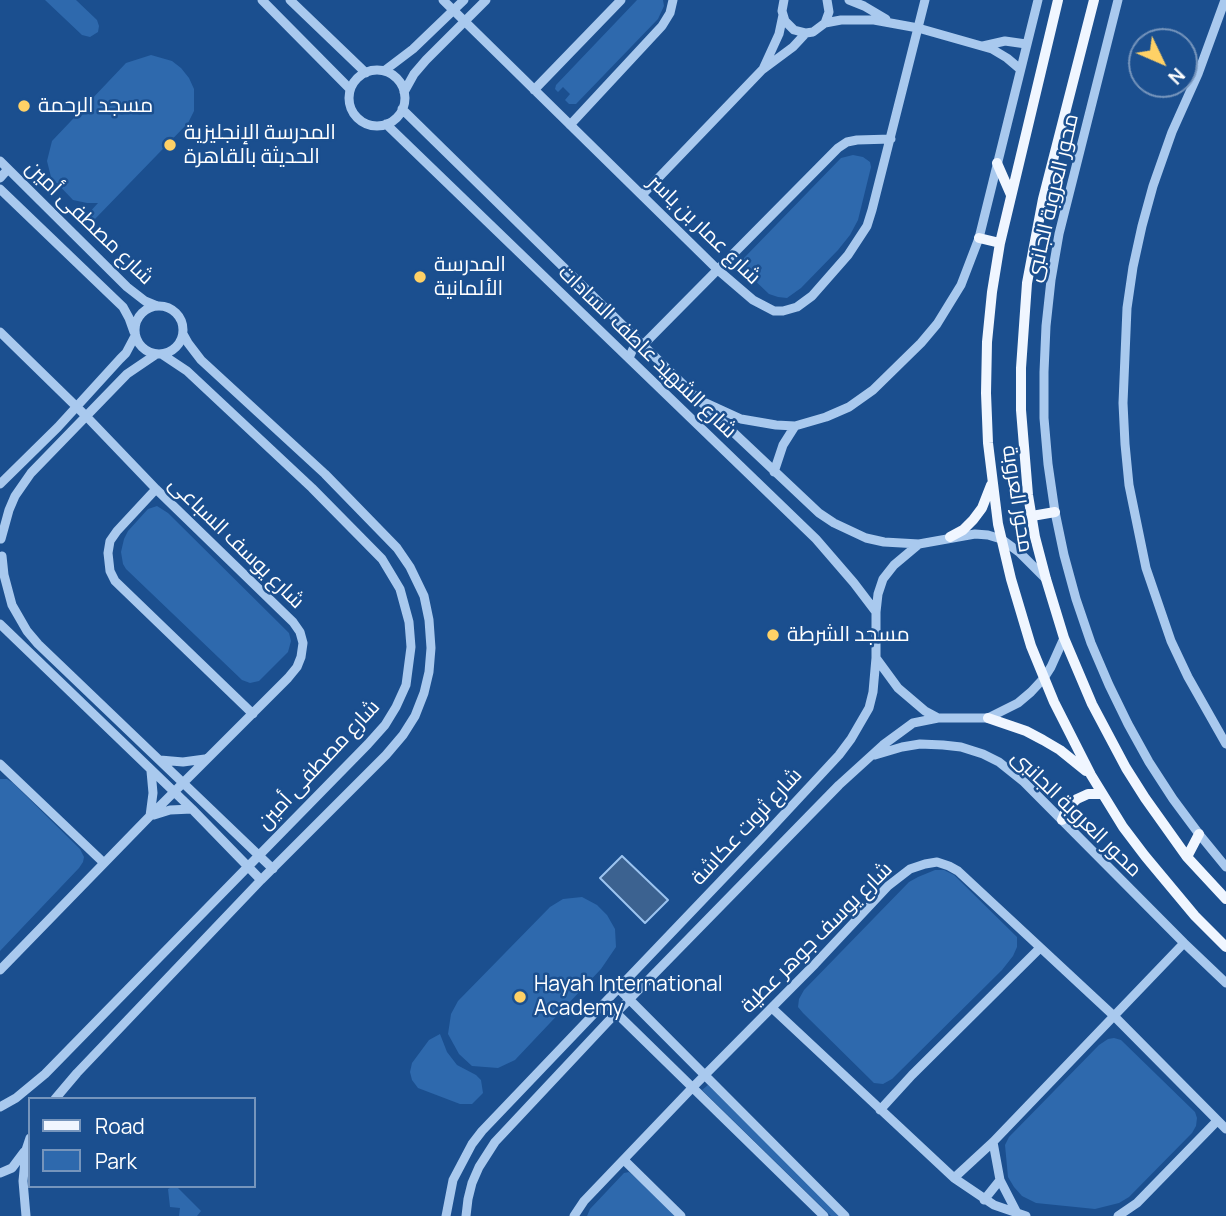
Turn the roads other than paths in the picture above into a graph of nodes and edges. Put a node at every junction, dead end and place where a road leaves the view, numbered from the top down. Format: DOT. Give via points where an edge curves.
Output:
graph roads {
  1 [pos="262,0"];
  2 [pos="290,0"];
  3 [pos="443,0"];
  4 [pos="464,0"];
  5 [pos="486,0"];
  6 [pos="621,0"];
  7 [pos="673,0"];
  8 [pos="827,0"];
  9 [pos="849,0"];
  10 [pos="925,0"];
  11 [pos="1038,0"];
  12 [pos="1058,0"];
  13 [pos="1094,0"];
  14 [pos="1118,0"];
  15 [pos="1225,0"];
  16 [pos="783,5"];
  17 [pos="454,11"];
  18 [pos="465,22"];
  19 [pos="891,22"];
  20 [pos="825,23"];
  21 [pos="918,28"];
  22 [pos="806,33"];
  23 [pos="1026,44"];
  24 [pos="983,46"];
  25 [pos="1020,69"];
  26 [pos="762,70"];
  27 [pos="384,71"];
  28 [pos="366,72"];
  29 [pos="350,89"];
  30 [pos="534,90"];
  31 [pos="404,92"];
  32 [pos="402,109"];
  33 [pos="386,124"];
  34 [pos="570,125"];
  35 [pos="891,139"];
  36 [pos="0,161"];
  37 [pos="997,163"];
  38 [pos="8,169"];
  39 [pos="0,178"];
  40 [pos="0,189"];
  41 [pos="642,195"];
  42 [pos="1011,195"];
  43 [pos="979,239"];
  44 [pos="1000,243"];
  45 [pos="718,270"];
  46 [pos="156,306"];
  47 [pos="629,332"];
  48 [pos="135,334"];
  49 [pos="183,334"];
  50 [pos="2,338"];
  51 [pos="616,345"];
  52 [pos="643,345"];
  53 [pos="159,355"];
  54 [pos="629,358"];
  55 [pos="698,399"];
  56 [pos="76,407"];
  57 [pos="86,416"];
  58 [pos="795,426"];
  59 [pos="774,472"];
  60 [pos="325,474"];
  61 [pos="992,482"];
  62 [pos="334,483"];
  63 [pos="0,484"];
  64 [pos="312,488"];
  65 [pos="156,489"];
  66 [pos="321,497"];
  67 [pos="1055,512"];
  68 [pos="1032,516"];
  69 [pos="950,537"];
  70 [pos="0,538"];
  71 [pos="1002,539"];
  72 [pos="919,544"];
  73 [pos="1,559"];
  74 [pos="1046,579"];
  75 [pos="876,612"];
  76 [pos="0,624"];
  77 [pos="1064,638"];
  78 [pos="876,658"];
  79 [pos="1044,678"];
  80 [pos="253,714"];
  81 [pos="938,718"];
  82 [pos="988,718"];
  83 [pos="1226,744"];
  84 [pos="870,757"];
  85 [pos="207,759"];
  86 [pos="160,760"];
  87 [pos="0,764"];
  88 [pos="150,769"];
  89 [pos="1091,775"];
  90 [pos="183,783"];
  91 [pos="174,792"];
  92 [pos="1101,794"];
  93 [pos="192,809"];
  94 [pos="149,817"];
  95 [pos="1062,820"];
  96 [pos="1199,834"];
  97 [pos="259,855"];
  98 [pos="1187,857"];
  99 [pos="104,863"];
  100 [pos="247,866"];
  101 [pos="1226,867"];
  102 [pos="273,869"];
  103 [pos="261,880"];
  104 [pos="1226,899"];
  105 [pos="1184,943"];
  106 [pos="1226,947"];
  107 [pos="1040,948"];
  108 [pos="0,970"];
  109 [pos="1226,983"];
  110 [pos="619,989"];
  111 [pos="630,999"];
  112 [pos="606,1003"];
  113 [pos="772,1007"];
  114 [pos="616,1013"];
  115 [pos="1114,1016"];
  116 [pos="704,1076"];
  117 [pos="526,1084"];
  118 [pos="693,1087"];
  119 [pos="517,1094"];
  120 [pos="539,1095"];
  121 [pos="57,1097"];
  122 [pos="529,1106"];
  123 [pos="0,1107"];
  124 [pos="880,1110"];
  125 [pos="1217,1121"];
  126 [pos="1226,1129"];
  127 [pos="993,1142"];
  128 [pos="28,1144"];
  129 [pos="26,1150"];
  130 [pos="624,1160"];
  131 [pos="0,1173"];
  132 [pos="954,1178"];
  133 [pos="1000,1180"];
  134 [pos="984,1200"];
  135 [pos="1022,1214"];
  136 [pos="26,1216"];
  137 [pos="446,1216"];
  138 [pos="466,1216"];
  139 [pos="574,1216"];
  140 [pos="681,1216"];
  141 [pos="824,1216"];
  142 [pos="845,1216"];
  143 [pos="1118,1216"];
  1 -- 29 [label="street"];
  2 -- 28 [label="street"];
  3 -- 17 [label="street, شارع عمار بن ياسر"];
  4 -- 17 [label="street"];
  5 -- 18 [label="street"];
  6 -- 30 [label="street"];
  7 -- 34 [label="street" via="662,26"];
  8 -- 20 [label="street"];
  9 -- 19 [label="street"];
  10 -- 21 [label="street, شارع عمار بن ياسر"];
  11 -- 23 [label="street"];
  12 -- 42 [label="main road, محور العروبة"];
  13 -- 68 [label="main road, محور العروبة" via="1043,199 1027,283 1020,368 1023,453"];
  14 -- 67 [label="street, محور العروبة الجانبى" via="1051,280 1044,418"];
  15 -- 83 [label="street" via="1172,132 1142,226 1127,309 1123,403 1129,485 1146,568 1188,677"];
  16 -- 22 [label="street" via="789,26"];
  16 -- 26 [label="street" via="779,34"];
  17 -- 18 [label="street, شارع عمار بن ياسر"];
  17 -- 27 [label="street"];
  18 -- 30 [label="street, شارع عمار بن ياسر"];
  18 -- 31 [label="street" via="426,60"];
  19 -- 20 [label="street"];
  19 -- 21 [label="street"];
  20 -- 22 [label="street"];
  21 -- 24 [label="street"];
  21 -- 35 [label="street, شارع عمار بن ياسر"];
  22 -- 26 [label="street"];
  23 -- 24 [label="street" via="1005,41"];
  23 -- 25 [label="street"];
  24 -- 25 [label="street"];
  25 -- 37 [label="street"];
  26 -- 41 [label="street"];
  27 -- 28 [label="street"];
  27 -- 31 [label="street" via="397,79"];
  28 -- 29 [label="street"];
  29 -- 33 [label="street" via="349,105 358,119 372,126"];
  30 -- 34 [label="street, شارع عمار بن ياسر"];
  31 -- 32 [label="street"];
  32 -- 33 [label="street"];
  32 -- 47 [label="street, شارع الشهيد عاطف السادات"];
  33 -- 51 [label="street, شارع الشهيد عاطف السادات"];
  34 -- 41 [label="street, شارع عمار بن ياسر"];
  35 -- 45 [label="street" via="857,140 838,148"];
  35 -- 45 [label="street, شارع عمار بن ياسر" via="867,226 848,255 803,304 774,311 752,300"];
  36 -- 38 [label="street, شارع مصطفى أمين"];
  37 -- 42 [label="main road"];
  37 -- 43 [label="street"];
  38 -- 39 [label="street"];
  38 -- 46 [label="street, شارع مصطفى أمين" via="127,287"];
  40 -- 48 [label="street, شارع مصطفى أمين" via="122,307"];
  41 -- 45 [label="street, شارع عمار بن ياسر"];
  42 -- 44 [label="main road, محور العروبة"];
  43 -- 44 [label="main road"];
  43 -- 58 [label="street, شارع الشهيد عاطف السادات" via="946,312 889,376 849,407"];
  44 -- 61 [label="main road, محور العروبة" via="987,342"];
  45 -- 52 [label="street"];
  46 -- 48 [label="street" via="140,314"];
  46 -- 49 [label="street" via="172,309 179,316"];
  47 -- 51 [label="street"];
  47 -- 52 [label="street, شارع الشهيد عاطف السادات"];
  48 -- 53 [label="street" via="142,348"];
  48 -- 56 [label="street" via="126,353"];
  49 -- 53 [label="street" via="173,351"];
  49 -- 60 [label="street, شارع مصطفى أمين" via="201,360"];
  50 -- 56 [label="street, شارع يوسف السباعى"];
  51 -- 54 [label="street, شارع الشهيد عاطف السادات"];
  52 -- 54 [label="street" via="633,349"];
  52 -- 55 [label="street, شارع الشهيد عاطف السادات"];
  53 -- 57 [label="street" via="127,373"];
  53 -- 64 [label="street, شارع مصطفى أمين" via="187,371"];
  54 -- 75 [label="street, شارع الشهيد عاطف السادات" via="816,539"];
  55 -- 58 [label="street, شارع الشهيد عاطف السادات" via="741,418"];
  55 -- 59 [label="street, شارع الشهيد عاطف السادات"];
  56 -- 57 [label="street, شارع يوسف السباعى"];
  56 -- 63 [label="street"];
  57 -- 65 [label="street, شارع يوسف السباعى"];
  57 -- 70 [label="street" via="23,483"];
  58 -- 59 [label="street"];
  59 -- 72 [label="street, شارع الشهيد عاطف السادات" via="819,513 850,531 884,542"];
  60 -- 62 [label="street, شارع مصطفى أمين"];
  60 -- 64 [label="street"];
  61 -- 69 [label="main road" via="977,514"];
  61 -- 71 [label="main road, محور العروبة"];
  62 -- 66 [label="street"];
  62 -- 102 [label="street, شارع مصطفى أمين" via="397,548 415,575 429,620 429,672 418,709 403,735"];
  64 -- 66 [label="street, شارع مصطفى أمين"];
  65 -- 80 [label="street" via="110,541 110,571 115,581"];
  65 -- 80 [label="street, شارع يوسف السباعى" via="300,632 303,643 297,667"];
  66 -- 97 [label="street, شارع مصطفى أمين" via="393,575 410,622 410,664 401,698 385,725"];
  67 -- 68 [label="main road"];
  67 -- 96 [label="street, محور العروبة الجانبى" via="1076,599 1109,685 1149,762"];
  68 -- 74 [label="main road, محور العروبة"];
  69 -- 71 [label="street, شارع ثروت عكاشة" via="975,534"];
  69 -- 72 [label="street, شارع ثروت عكاشة"];
  70 -- 73 [label="street"];
  71 -- 74 [label="street"];
  71 -- 79 [label="main road, محور العروبة" via="1020,612"];
  72 -- 75 [label="street, شارع ثروت عكاشة" via="883,579"];
  73 -- 86 [label="street" via="12,605 27,631"];
  74 -- 77 [label="main road, محور العروبة"];
  75 -- 78 [label="street, شارع ثروت عكاشة"];
  76 -- 88 [label="street"];
  77 -- 79 [label="street, شارع ثروت عكاشة"];
  77 -- 98 [label="main road, محور العروبة" via="1120,757"];
  78 -- 81 [label="street" via="898,688"];
  78 -- 110 [label="street, شارع ثروت عكاشة" via="869,708 852,739"];
  79 -- 82 [label="street, شارع ثروت عكاشة" via="1018,703"];
  79 -- 89 [label="main road, محور العروبة"];
  80 -- 85 [label="street, شارع يوسف السباعى"];
  81 -- 82 [label="street, شارع ثروت عكاشة"];
  81 -- 84 [label="street, شارع ثروت عكاشة" via="913,723"];
  82 -- 89 [label="main road" via="1043,740"];
  84 -- 95 [label="street, محور العروبة الجانبى" via="920,744 983,754 1013,772"];
  84 -- 111 [label="street, شارع ثروت عكاشة"];
  85 -- 86 [label="street"];
  85 -- 90 [label="street, شارع يوسف السباعى"];
  86 -- 90 [label="street"];
  87 -- 99 [label="street"];
  88 -- 91 [label="street"];
  88 -- 94 [label="street"];
  89 -- 92 [label="main road, محور العروبة"];
  90 -- 91 [label="street, شارع يوسف السباعى"];
  90 -- 97 [label="street"];
  91 -- 93 [label="street"];
  91 -- 94 [label="street, شارع يوسف السباعى"];
  92 -- 95 [label="main road" via="1077,799"];
  92 -- 106 [label="main road, محور العروبة" via="1169,886"];
  93 -- 94 [label="street"];
  93 -- 100 [label="street"];
  94 -- 99 [label="street, شارع يوسف السباعى"];
  95 -- 105 [label="street, محور العروبة الجانبى"];
  96 -- 98 [label="main road"];
  96 -- 101 [label="street, محور العروبة الجانبى"];
  97 -- 100 [label="street, شارع مصطفى أمين"];
  97 -- 102 [label="street"];
  98 -- 104 [label="main road, محور العروبة"];
  99 -- 108 [label="street, شارع يوسف السباعى"];
  100 -- 103 [label="street"];
  100 -- 123 [label="street, شارع مصطفى أمين" via="45,1074"];
  102 -- 103 [label="street, شارع مصطفى أمين"];
  103 -- 121 [label="street, شارع مصطفى أمين"];
  105 -- 109 [label="street, محور العروبة الجانبى"];
  105 -- 115 [label="street"];
  107 -- 113 [label="street, شارع يوسف جوهر عطية" via="958,872 937,862 925,864 888,886"];
  107 -- 115 [label="street, شارع يوسف جوهر عطية"];
  107 -- 124 [label="street"];
  110 -- 111 [label="street"];
  110 -- 112 [label="street, شارع ثروت عكاشة"];
  111 -- 114 [label="street, شارع ثروت عكاشة"];
  111 -- 116 [label="street"];
  112 -- 114 [label="street"];
  112 -- 117 [label="street, شارع ثروت عكاشة"];
  113 -- 116 [label="street, شارع يوسف جوهر عطية"];
  113 -- 124 [label="street"];
  114 -- 118 [label="street"];
  114 -- 120 [label="street, شارع ثروت عكاشة"];
  115 -- 125 [label="street, شارع يوسف جوهر عطية"];
  115 -- 127 [label="street"];
  116 -- 118 [label="street, شارع يوسف جوهر عطية"];
  116 -- 142 [label="street"];
  117 -- 119 [label="street, شارع ثروت عكاشة"];
  117 -- 120 [label="street"];
  118 -- 130 [label="street, شارع يوسف جوهر عطية"];
  118 -- 141 [label="street"];
  119 -- 122 [label="street"];
  119 -- 137 [label="street, شارع ثروت عكاشة" via="461,1162"];
  120 -- 122 [label="street, شارع ثروت عكاشة"];
  122 -- 138 [label="street, شارع ثروت عكاشة" via="484,1160 472,1184"];
  124 -- 132 [label="street"];
  125 -- 126 [label="street, شارع يوسف جوهر عطية"];
  125 -- 143 [label="street" via="1137,1203"];
  127 -- 132 [label="street"];
  127 -- 133 [label="street"];
  128 -- 129 [label="street"];
  129 -- 131 [label="street" via="12,1168"];
  129 -- 136 [label="street"];
  130 -- 139 [label="street, شارع يوسف جوهر عطية"];
  130 -- 140 [label="street"];
  132 -- 134 [label="street"];
  133 -- 134 [label="street"];
  133 -- 135 [label="street"];
  134 -- 135 [label="street"];
}
